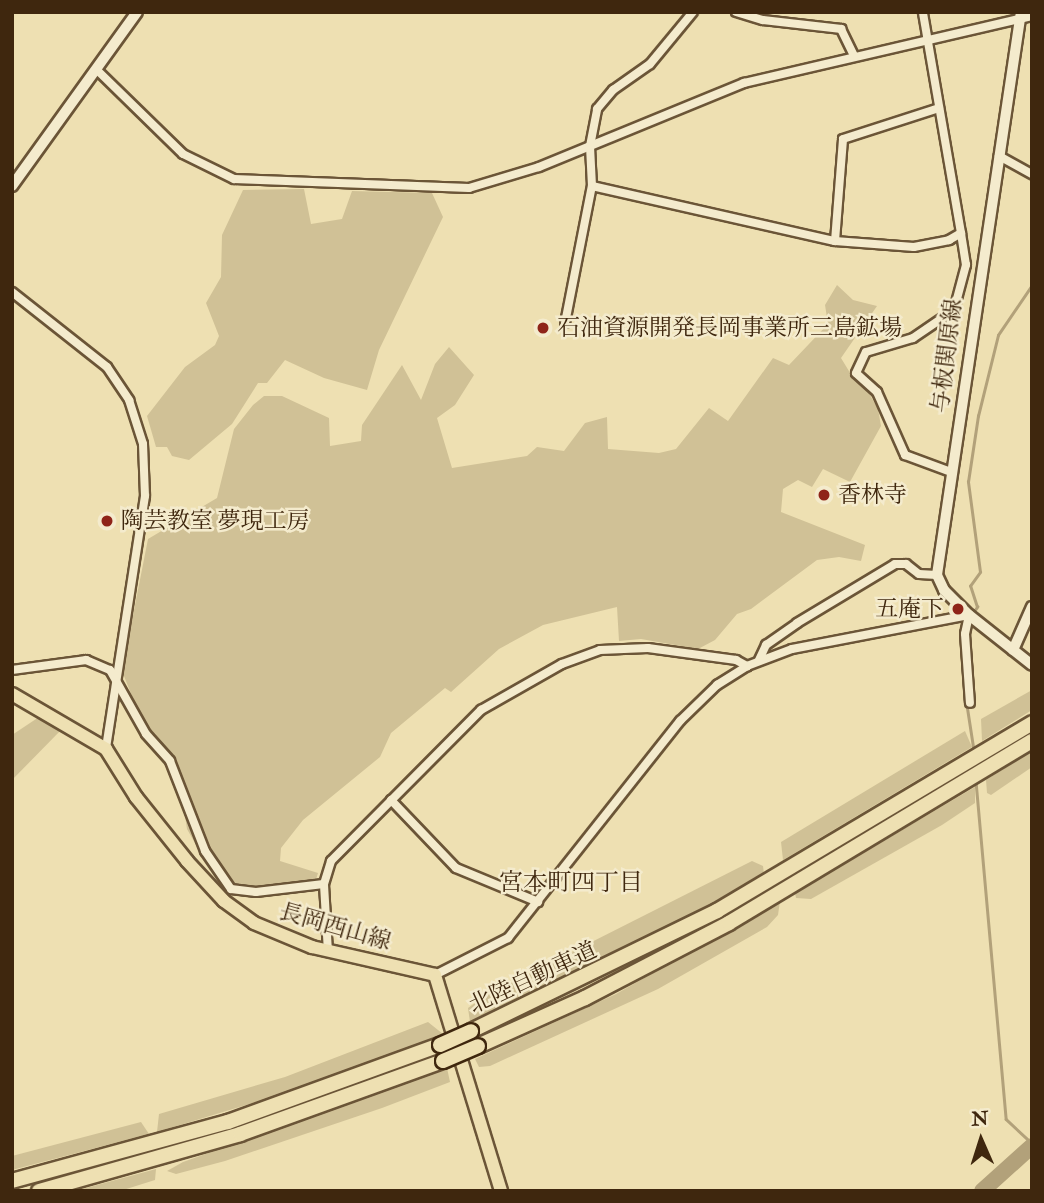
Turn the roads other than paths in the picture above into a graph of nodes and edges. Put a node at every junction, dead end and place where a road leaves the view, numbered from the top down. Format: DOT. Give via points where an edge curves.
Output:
graph roads {
  1 [pos="137,12"];
  2 [pos="693,12"];
  3 [pos="737,12"];
  4 [pos="923,12"];
  5 [pos="1024,16"];
  6 [pos="927,43"];
  7 [pos="854,56"];
  8 [pos="97,70"];
  9 [pos="939,108"];
  10 [pos="590,146"];
  11 [pos="999,156"];
  12 [pos="1032,174"];
  13 [pos="12,186"];
  14 [pos="592,186"];
  15 [pos="961,233"];
  16 [pos="835,241"];
  17 [pos="12,292"];
  18 [pos="565,323"];
  19 [pos="951,472"];
  20 [pos="937,575"];
  21 [pos="1032,607"];
  22 [pos="969,615"];
  23 [pos="1013,650"];
  24 [pos="759,660"];
  25 [pos="1032,665"];
  26 [pos="747,666"];
  27 [pos="12,670"];
  28 [pos="114,675"];
  29 [pos="12,694"];
  30 [pos="970,703"];
  31 [pos="1032,723"];
  32 [pos="1032,741"];
  33 [pos="106,748"];
  34 [pos="391,800"];
  35 [pos="324,884"];
  36 [pos="538,902"];
  37 [pos="328,951"];
  38 [pos="435,975"];
  39 [pos="12,1181"];
  40 [pos="39,1191"];
  41 [pos="501,1191"];
  1 -- 8 [label="main road"];
  2 -- 10 [label="street" via="650,64 605,98 594,117"];
  3 -- 7 [label="street" via="763,20 841,29"];
  4 -- 6 [label="street"];
  5 -- 6 [label="street"];
  5 -- 11 [label="main road, 与板関原線"];
  6 -- 7 [label="street"];
  6 -- 9 [label="street"];
  7 -- 10 [label="street" via="744,83"];
  8 -- 10 [label="street" via="194,162 243,181 468,188"];
  8 -- 13 [label="main road"];
  9 -- 15 [label="street"];
  9 -- 16 [label="street" via="843,139"];
  10 -- 14 [label="street"];
  11 -- 12 [label="street"];
  11 -- 19 [label="main road, 与板関原線"];
  14 -- 16 [label="street"];
  14 -- 18 [label="street"];
  15 -- 16 [label="street" via="914,247"];
  15 -- 19 [label="street" via="966,265 954,310 913,338 866,352 856,373 877,392 900,449 911,459"];
  17 -- 28 [label="street" via="99,358 129,400 143,444 145,496"];
  19 -- 20 [label="main road, 与板関原線"];
  20 -- 22 [label="main road" via="944,590"];
  20 -- 24 [label="street" via="919,574 906,564 895,564 796,623 766,645"];
  21 -- 23 [label="street"];
  22 -- 23 [label="main road"];
  22 -- 24 [label="street"];
  22 -- 30 [label="street" via="965,634"];
  23 -- 25 [label="main road"];
  24 -- 26 [label="street"];
  26 -- 34 [label="street" via="736,660 635,647 583,655 467,720"];
  26 -- 36 [label="street" via="693,705"];
  27 -- 28 [label="street" via="86,660"];
  28 -- 33 [label="street"];
  28 -- 35 [label="street" via="146,734 170,761 205,852 231,889 256,892"];
  29 -- 33 [label="main road, 長岡西山線"];
  31 -- 39 [label="highway, 北陸自動車道, bridge" via="767,883 627,959 440,1045 228,1122"];
  32 -- 40 [label="highway, 北陸自動車道, bridge" via="772,898 585,998 443,1061 240,1134"];
  33 -- 37 [label="main road, 長岡西山線" via="136,797 224,901 276,934"];
  34 -- 35 [label="street" via="331,861"];
  34 -- 36 [label="street" via="456,868"];
  35 -- 37 [label="street"];
  36 -- 38 [label="street" via="508,938"];
  37 -- 38 [label="main road, 長岡西山線"];
  38 -- 41 [label="main road"];
}
